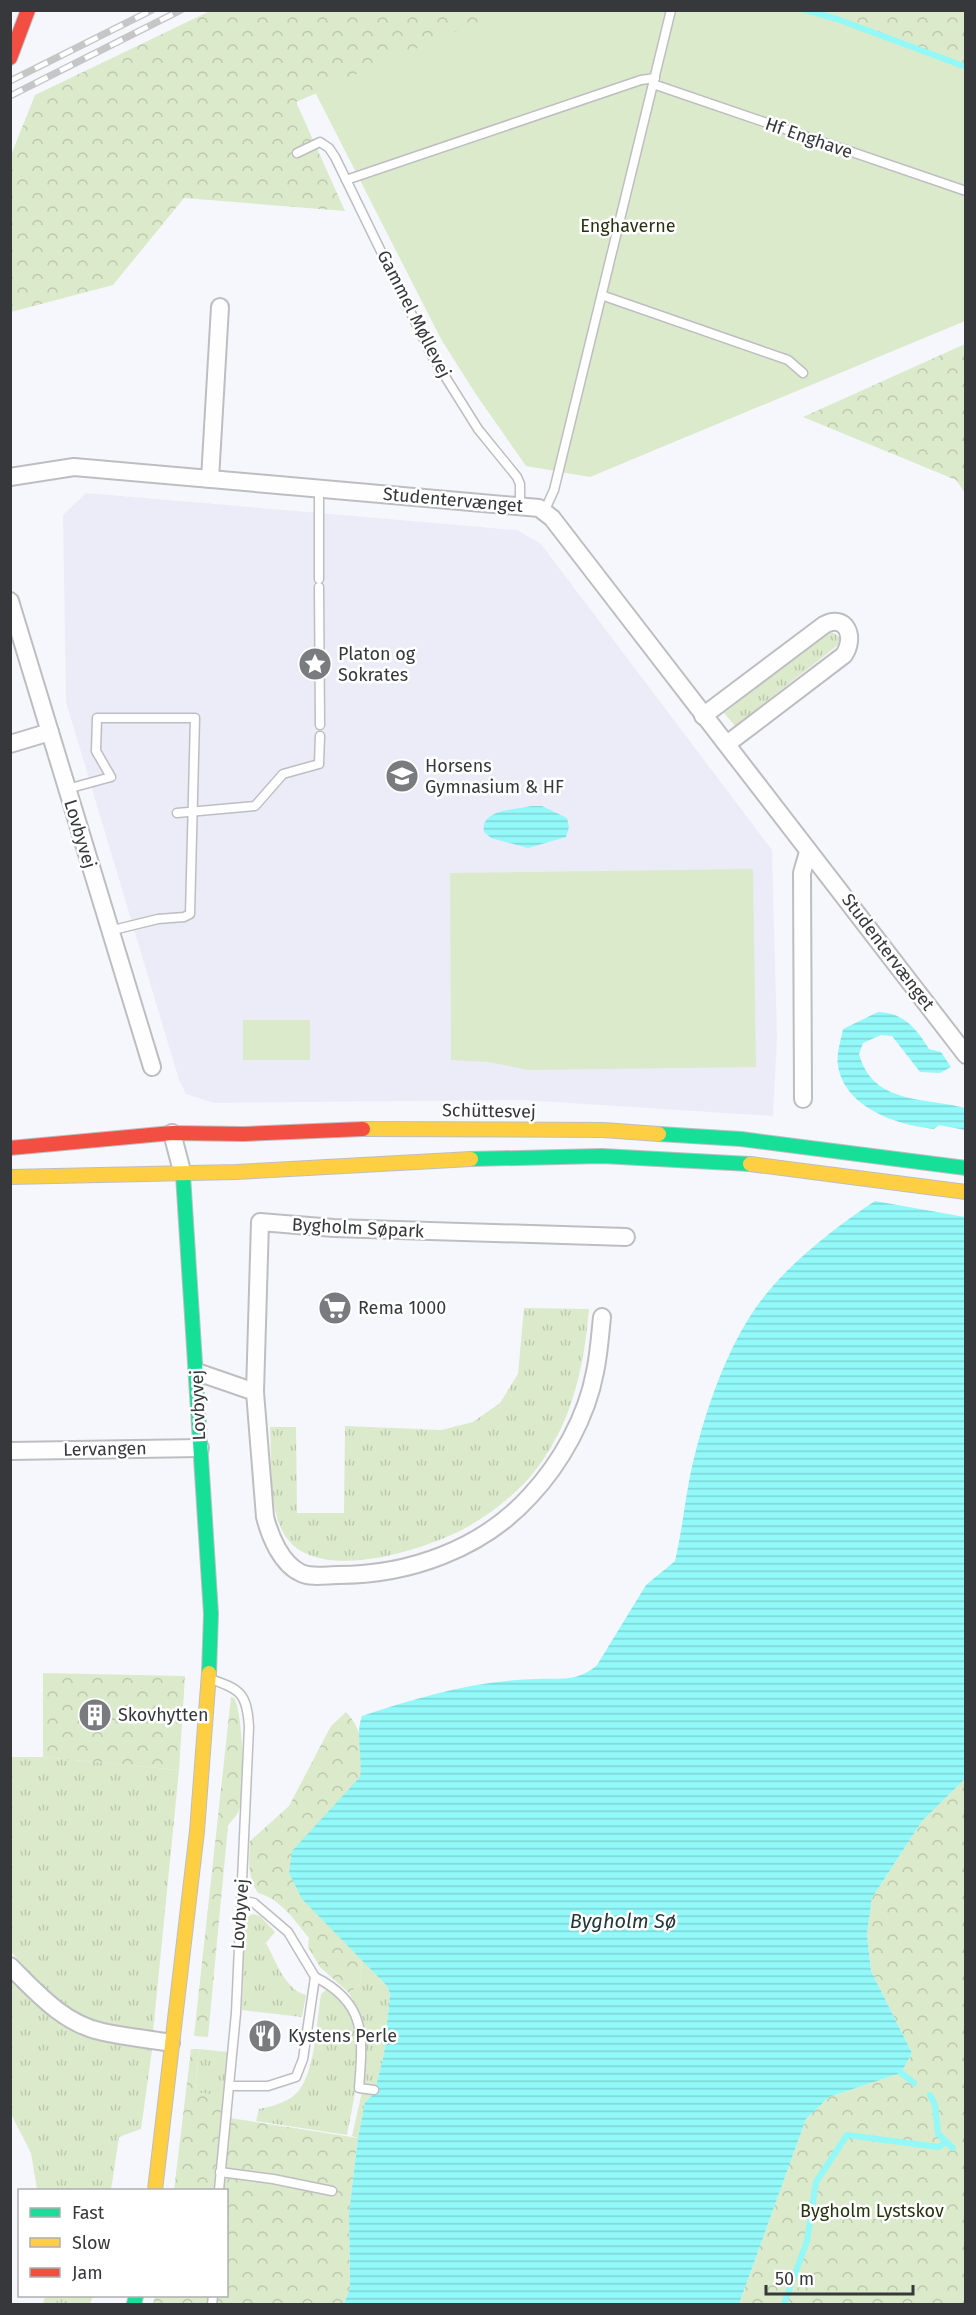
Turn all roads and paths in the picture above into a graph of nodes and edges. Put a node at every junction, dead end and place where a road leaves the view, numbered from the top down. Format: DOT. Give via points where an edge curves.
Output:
graph roads {
  1 [pos="28,10"];
  2 [pos="671,10"];
  3 [pos="10,58"];
  4 [pos="654,81"];
  5 [pos="297,153"];
  6 [pos="346,180"];
  7 [pos="966,191"];
  8 [pos="604,296"];
  9 [pos="220,307"];
  10 [pos="803,373"];
  11 [pos="10,477"];
  12 [pos="210,479"];
  13 [pos="319,488"];
  14 [pos="520,505"];
  15 [pos="544,512"];
  16 [pos="10,601"];
  17 [pos="703,716"];
  18 [pos="320,725"];
  19 [pos="50,732"];
  20 [pos="320,736"];
  21 [pos="10,744"];
  22 [pos="727,744"];
  23 [pos="67,789"];
  24 [pos="194,812"];
  25 [pos="177,813"];
  26 [pos="808,852"];
  27 [pos="109,931"];
  28 [pos="966,1055"];
  29 [pos="152,1067"];
  30 [pos="803,1099"];
  31 [pos="172,1133"];
  32 [pos="10,1148"];
  33 [pos="966,1168"];
  34 [pos="183,1174"];
  35 [pos="10,1177"];
  36 [pos="966,1192"];
  37 [pos="626,1237"];
  38 [pos="602,1317"];
  39 [pos="197,1372"];
  40 [pos="255,1392"];
  41 [pos="200,1448"];
  42 [pos="10,1451"];
  43 [pos="209,1678"];
  44 [pos="241,1900"];
  45 [pos="10,1966"];
  46 [pos="315,1977"];
  47 [pos="171,2043"];
  48 [pos="230,2085"];
  49 [pos="374,2090"];
  50 [pos="220,2172"];
  51 [pos="155,2189"];
  52 [pos="219,2189"];
  53 [pos="332,2191"];
  1 -- 3 [label="main road"];
  2 -- 4 [label="lane"];
  4 -- 6 [label="lane" via="630,84"];
  4 -- 7 [label="lane, Hf Enghave"];
  4 -- 8 [label="lane"];
  5 -- 6 [label="lane, Gammel Møllevej" via="320,142 329,148"];
  6 -- 14 [label="lane, Gammel Møllevej" via="431,354 478,429 520,484"];
  8 -- 10 [label="lane" via="788,360"];
  8 -- 15 [label="lane" via="554,490"];
  9 -- 12 [label="street"];
  11 -- 12 [label="street, Studentervænget" via="74,467"];
  12 -- 13 [label="street, Studentervænget"];
  13 -- 14 [label="street, Studentervænget"];
  13 -- 18 [label="lane"];
  14 -- 15 [label="street, Studentervænget"];
  15 -- 17 [label="street, Studentervænget"];
  16 -- 19 [label="street, Lovbyvej"];
  17 -- 22 [label="street, Studentervænget"];
  17 -- 22 [label="street" via="824,625 839,622 846,629 850,636 844,655"];
  19 -- 21 [label="street"];
  19 -- 23 [label="street, Lovbyvej"];
  20 -- 24 [label="lane" via="319,764 283,774 255,806"];
  22 -- 26 [label="street, Studentervænget"];
  23 -- 24 [label="lane" via="111,777 96,751 97,718 195,718"];
  23 -- 27 [label="street, Lovbyvej"];
  24 -- 25 [label="lane"];
  24 -- 27 [label="lane" via="190,914"];
  26 -- 28 [label="street, Studentervænget"];
  26 -- 30 [label="street" via="802,873 797,930"];
  27 -- 29 [label="street, Lovbyvej"];
  31 -- 32 [label="main road, Schüttesvej"];
  31 -- 33 [label="main road, Schüttesvej" via="382,1128 603,1130 741,1138"];
  31 -- 34 [label="street, Lovbyvej"];
  34 -- 35 [label="main road"];
  34 -- 36 [label="main road" via="503,1157 604,1156 739,1162"];
  34 -- 39 [label="main road, Lovbyvej"];
  37 -- 40 [label="street, Bygholm Søpark" via="260,1222"];
  38 -- 40 [label="street, Bygholm Søpark" via="595,1373 579,1420 558,1459 530,1496 498,1525 468,1544 408,1568 320,1575 301,1573 285,1559 265,1517"];
  39 -- 40 [label="street"];
  39 -- 41 [label="main road, Lovbyvej"];
  41 -- 42 [label="street, Lervangen"];
  41 -- 43 [label="main road, Lovbyvej" via="211,1614"];
  43 -- 44 [label="lane, Lovbyvej" via="232,1686 248,1706"];
  43 -- 47 [label="main road, Lovbyvej" via="200,1796"];
  44 -- 46 [label="lane" via="254,1903 288,1932"];
  44 -- 48 [label="lane, Lovbyvej"];
  45 -- 47 [label="street" via="53,2008 79,2024 102,2032"];
  46 -- 48 [label="lane" via="303,2059 296,2077 267,2086"];
  46 -- 49 [label="lane" via="331,1985 349,2002 362,2036 358,2088"];
  47 -- 51 [label="main road, Lovbyvej"];
  48 -- 50 [label="lane, Lovbyvej"];
  50 -- 52 [label="lane, Lovbyvej"];
  50 -- 53 [label="lane"];
}
